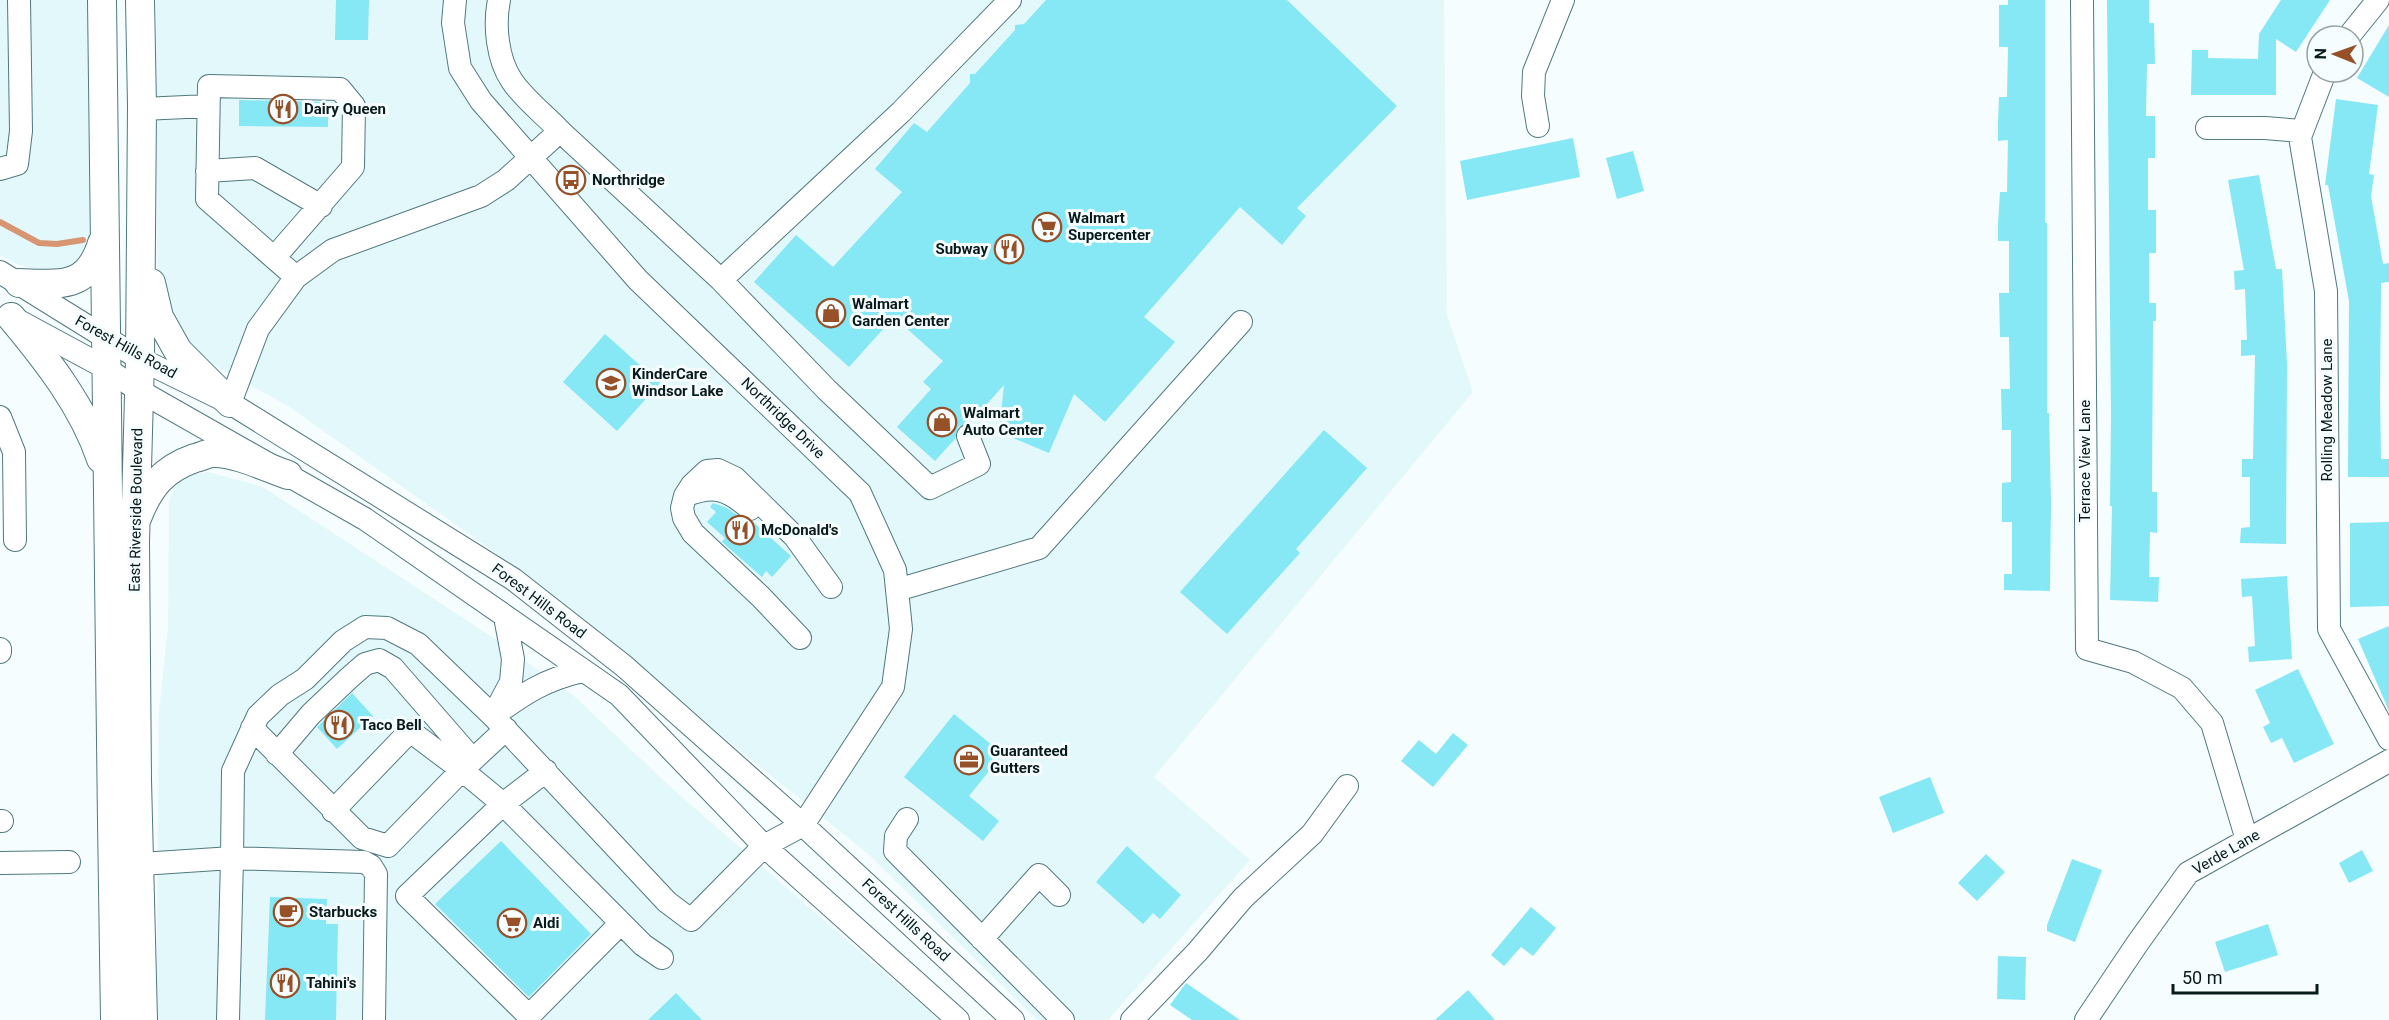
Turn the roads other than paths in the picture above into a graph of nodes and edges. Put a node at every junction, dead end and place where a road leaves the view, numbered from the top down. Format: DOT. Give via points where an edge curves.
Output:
graph roads {
  1 [pos="19,0"];
  2 [pos="102,0"];
  3 [pos="140,0"];
  4 [pos="455,0"];
  5 [pos="499,0"];
  6 [pos="1010,0"];
  7 [pos="1563,0"];
  8 [pos="2082,0"];
  9 [pos="2378,0"];
  10 [pos="2359,24"];
  11 [pos="2320,84"];
  12 [pos="208,106"];
  13 [pos="142,109"];
  14 [pos="1538,126"];
  15 [pos="2207,128"];
  16 [pos="560,131"];
  17 [pos="2302,131"];
  18 [pos="530,156"];
  19 [pos="0,169"];
  20 [pos="207,171"];
  21 [pos="141,204"];
  22 [pos="321,206"];
  23 [pos="104,214"];
  24 [pos="274,258"];
  25 [pos="296,277"];
  26 [pos="9,278"];
  27 [pos="721,280"];
  28 [pos="6,313"];
  29 [pos="1241,322"];
  30 [pos="104,338"];
  31 [pos="140,359"];
  32 [pos="104,367"];
  33 [pos="138,390"];
  34 [pos="230,403"];
  35 [pos="0,417"];
  36 [pos="968,436"];
  37 [pos="288,475"];
  38 [pos="108,479"];
  39 [pos="135,523"];
  40 [pos="15,540"];
  41 [pos="831,587"];
  42 [pos="897,590"];
  43 [pos="505,617"];
  44 [pos="800,638"];
  45 [pos="582,670"];
  46 [pos="500,723"];
  47 [pos="252,728"];
  48 [pos="2389,739"];
  49 [pos="277,754"];
  50 [pos="2389,761"];
  51 [pos="468,765"];
  52 [pos="546,771"];
  53 [pos="1347,786"];
  54 [pos="503,804"];
  55 [pos="333,811"];
  56 [pos="907,819"];
  57 [pos="803,825"];
  58 [pos="2247,840"];
  59 [pos="764,846"];
  60 [pos="232,858"];
  61 [pos="0,862"];
  62 [pos="69,862"];
  63 [pos="141,864"];
  64 [pos="1059,895"];
  65 [pos="621,922"];
  66 [pos="982,939"];
  67 [pos="662,958"];
  68 [pos="116,1020"];
  69 [pos="143,1020"];
  70 [pos="228,1020"];
  71 [pos="374,1020"];
  72 [pos="958,1020"];
  73 [pos="1013,1020"];
  74 [pos="1063,1020"];
  75 [pos="1132,1020"];
  76 [pos="2086,1020"];
  1 -- 19 [label="street" via="21,131 17,164"];
  2 -- 23 [label="main road, East Riverside Boulevard"];
  3 -- 13 [label="main road, East Riverside Boulevard"];
  4 -- 18 [label="street, Northridge Drive" via="453,23 460,68 481,101"];
  5 -- 16 [label="street" via="495,17 500,51 511,80"];
  6 -- 27 [label="street" via="901,112"];
  7 -- 14 [label="street" via="1534,72"];
  8 -- 58 [label="street, Terrace View Lane" via="2087,650 2133,662 2182,687 2205,714 2212,723"];
  9 -- 10 [label="street"];
  11 -- 17 [label="street, Rolling Meadow Lane"];
  12 -- 13 [label="street"];
  12 -- 20 [label="street"];
  12 -- 22 [label="street" via="209,86 340,88 354,106 353,167"];
  13 -- 21 [label="main road, East Riverside Boulevard"];
  15 -- 17 [label="street"];
  16 -- 18 [label="street"];
  16 -- 27 [label="street"];
  17 -- 48 [label="street, Rolling Meadow Lane" via="2326,291 2329,629"];
  18 -- 25 [label="street" via="506,180 481,196 333,250"];
  18 -- 42 [label="street, Northridge Drive" via="638,280 860,493 895,570"];
  20 -- 22 [label="street" via="255,168"];
  20 -- 24 [label="street" via="207,199"];
  21 -- 31 [label="main road, East Riverside Boulevard"];
  21 -- 34 [label="main road" via="159,317 178,351"];
  22 -- 24 [label="street"];
  23 -- 26 [label="main road" via="98,259 85,275 65,284"];
  23 -- 30 [label="main road, East Riverside Boulevard"];
  24 -- 25 [label="street"];
  25 -- 34 [label="street" via="258,329"];
  26 -- 30 [label="street, Forest Hills Road"];
  27 -- 36 [label="street" via="827,390 930,488 980,464"];
  28 -- 32 [label="street, Forest Hills Road"];
  28 -- 38 [label="main road" via="40,352 78,409 94,437"];
  29 -- 42 [label="street" via="1039,548"];
  30 -- 31 [label="street, Forest Hills Road"];
  30 -- 32 [label="main road, East Riverside Boulevard"];
  31 -- 33 [label="main road, East Riverside Boulevard"];
  31 -- 34 [label="street, Forest Hills Road"];
  32 -- 33 [label="street, Forest Hills Road"];
  32 -- 38 [label="main road, East Riverside Boulevard"];
  33 -- 37 [label="street, Forest Hills Road"];
  33 -- 39 [label="main road, East Riverside Boulevard"];
  34 -- 57 [label="street, Forest Hills Road" via="513,579 624,666"];
  35 -- 40 [label="street" via="14,452"];
  37 -- 39 [label="main road" via="212,453 167,471 146,495"];
  37 -- 43 [label="street, Forest Hills Road" via="365,519"];
  38 -- 68 [label="main road, East Riverside Boulevard"];
  39 -- 63 [label="main road, East Riverside Boulevard"];
  41 -- 44 [label="street" via="795,537 735,478 718,470 707,471 692,485 682,508 693,533"];
  42 -- 57 [label="street, Northridge Drive" via="901,629 893,687"];
  43 -- 45 [label="street, Forest Hills Road"];
  43 -- 46 [label="street" via="513,659 512,682"];
  45 -- 46 [label="street" via="533,688"];
  45 -- 59 [label="street, Forest Hills Road" via="619,695"];
  46 -- 47 [label="street" via="418,644 387,628 365,627 343,641 305,679 280,695 258,716"];
  46 -- 51 [label="street"];
  46 -- 52 [label="street"];
  47 -- 49 [label="street"];
  47 -- 60 [label="street" via="233,771"];
  49 -- 51 [label="street" via="311,714 365,664 379,660 393,668"];
  49 -- 55 [label="street"];
  50 -- 58 [label="street, Verde Lane"];
  51 -- 54 [label="street"];
  51 -- 55 [label="street" via="410,731"];
  51 -- 55 [label="street" via="387,846 362,838"];
  52 -- 54 [label="street"];
  52 -- 59 [label="street" via="667,902 691,920"];
  53 -- 75 [label="street" via="1312,834 1243,898"];
  54 -- 65 [label="street"];
  54 -- 65 [label="street" via="407,896 529,1016"];
  56 -- 66 [label="street" via="896,836 895,851"];
  57 -- 59 [label="street"];
  57 -- 73 [label="street, Forest Hills Road"];
  58 -- 76 [label="street, Verde Lane" via="2188,873"];
  59 -- 72 [label="street, Forest Hills Road"];
  60 -- 63 [label="street"];
  60 -- 70 [label="street"];
  60 -- 71 [label="street" via="364,862 371,866 376,874"];
  61 -- 62 [label="street"];
  63 -- 69 [label="main road, East Riverside Boulevard"];
  64 -- 66 [label="street" via="1039,875"];
  65 -- 67 [label="street"];
  66 -- 74 [label="street"];
}
